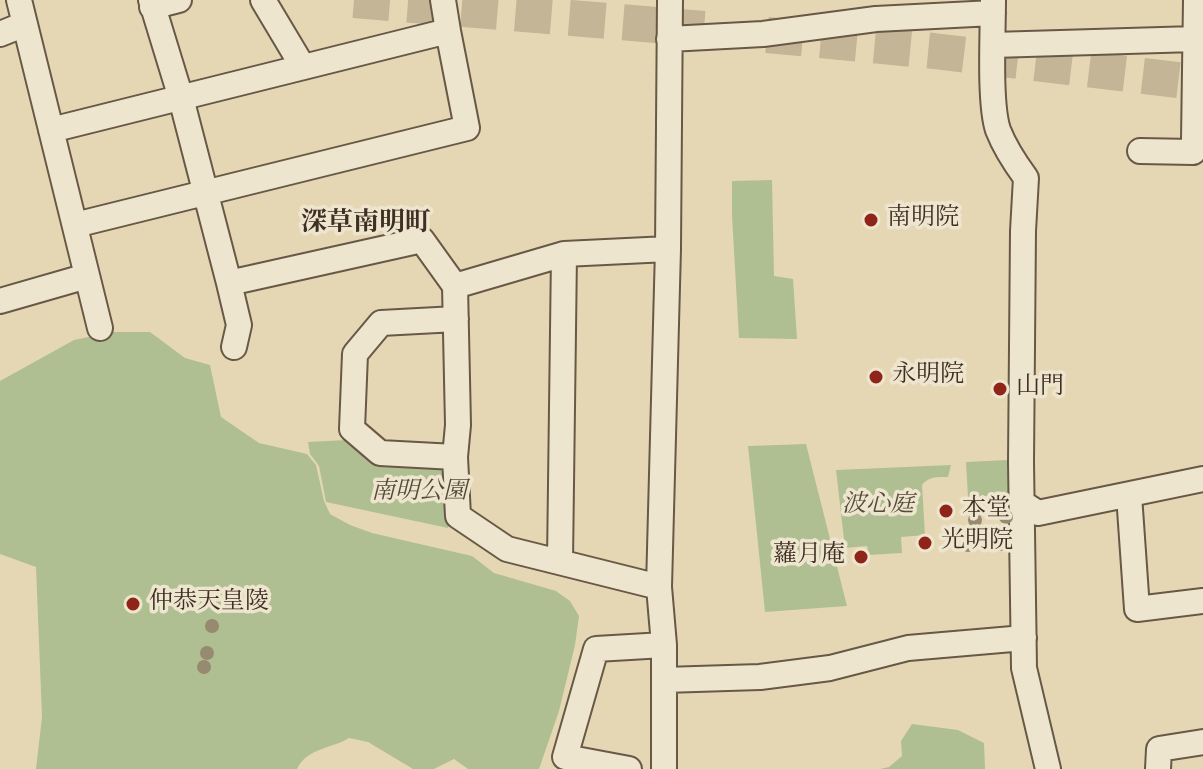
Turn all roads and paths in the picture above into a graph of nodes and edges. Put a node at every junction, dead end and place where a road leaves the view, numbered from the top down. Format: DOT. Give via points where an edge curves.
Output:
graph roads {
  1 [pos="179,0"];
  2 [pos="263,0"];
  3 [pos="443,0"];
  4 [pos="670,0"];
  5 [pos="1196,0"];
  6 [pos="151,4"];
  7 [pos="993,6"];
  8 [pos="877,9"];
  9 [pos="22,12"];
  10 [pos="448,31"];
  11 [pos="0,34"];
  12 [pos="669,39"];
  13 [pos="993,45"];
  14 [pos="1198,52"];
  15 [pos="303,67"];
  16 [pos="181,98"];
  17 [pos="51,130"];
  18 [pos="1198,140"];
  19 [pos="1140,151"];
  20 [pos="205,193"];
  21 [pos="75,225"];
  22 [pos="668,249"];
  23 [pos="564,254"];
  24 [pos="87,276"];
  25 [pos="229,283"];
  26 [pos="455,286"];
  27 [pos="0,301"];
  28 [pos="456,319"];
  29 [pos="100,328"];
  30 [pos="234,347"];
  31 [pos="455,457"];
  32 [pos="1203,479"];
  33 [pos="1129,495"];
  34 [pos="1021,502"];
  35 [pos="560,561"];
  36 [pos="659,587"];
  37 [pos="1203,601"];
  38 [pos="1024,638"];
  39 [pos="664,645"];
  40 [pos="664,680"];
  41 [pos="1203,742"];
  42 [pos="629,769"];
  43 [pos="664,769"];
  44 [pos="1048,769"];
  45 [pos="1158,769"];
  1 -- 6 [label="street"];
  2 -- 15 [label="street"];
  3 -- 10 [label="street"];
  4 -- 12 [label="street"];
  5 -- 14 [label="street"];
  6 -- 16 [label="street"];
  7 -- 8 [label="street"];
  7 -- 13 [label="street"];
  8 -- 12 [label="street" via="763,34"];
  9 -- 11 [label="street"];
  9 -- 17 [label="street"];
  10 -- 15 [label="street"];
  10 -- 20 [label="street" via="467,128"];
  12 -- 22 [label="street"];
  13 -- 14 [label="street"];
  13 -- 34 [label="street" via="998,128 1026,178"];
  14 -- 18 [label="street"];
  15 -- 16 [label="street"];
  16 -- 17 [label="street"];
  16 -- 20 [label="street"];
  17 -- 21 [label="street"];
  18 -- 19 [label="street" via="1193,152"];
  20 -- 21 [label="street"];
  20 -- 25 [label="street"];
  21 -- 24 [label="street"];
  22 -- 23 [label="street"];
  22 -- 36 [label="street"];
  23 -- 26 [label="street"];
  23 -- 35 [label="street"];
  24 -- 27 [label="street"];
  24 -- 29 [label="street"];
  25 -- 26 [label="street" via="422,240"];
  25 -- 30 [label="street" via="239,325"];
  26 -- 28 [label="street"];
  28 -- 31 [label="street"];
  28 -- 31 [label="street" via="381,323 355,354 352,429 380,453"];
  31 -- 35 [label="street" via="458,516 507,549"];
  32 -- 33 [label="street"];
  33 -- 34 [label="street" via="1038,513"];
  33 -- 37 [label="street" via="1137,609"];
  34 -- 38 [label="street"];
  35 -- 36 [label="street"];
  36 -- 39 [label="street"];
  38 -- 40 [label="street" via="908,648 830,668 760,677"];
  38 -- 44 [label="street" via="1024,668"];
  39 -- 40 [label="street"];
  39 -- 42 [label="street" via="596,649 565,757"];
  40 -- 43 [label="street"];
  41 -- 45 [label="street" via="1159,749"];
}
